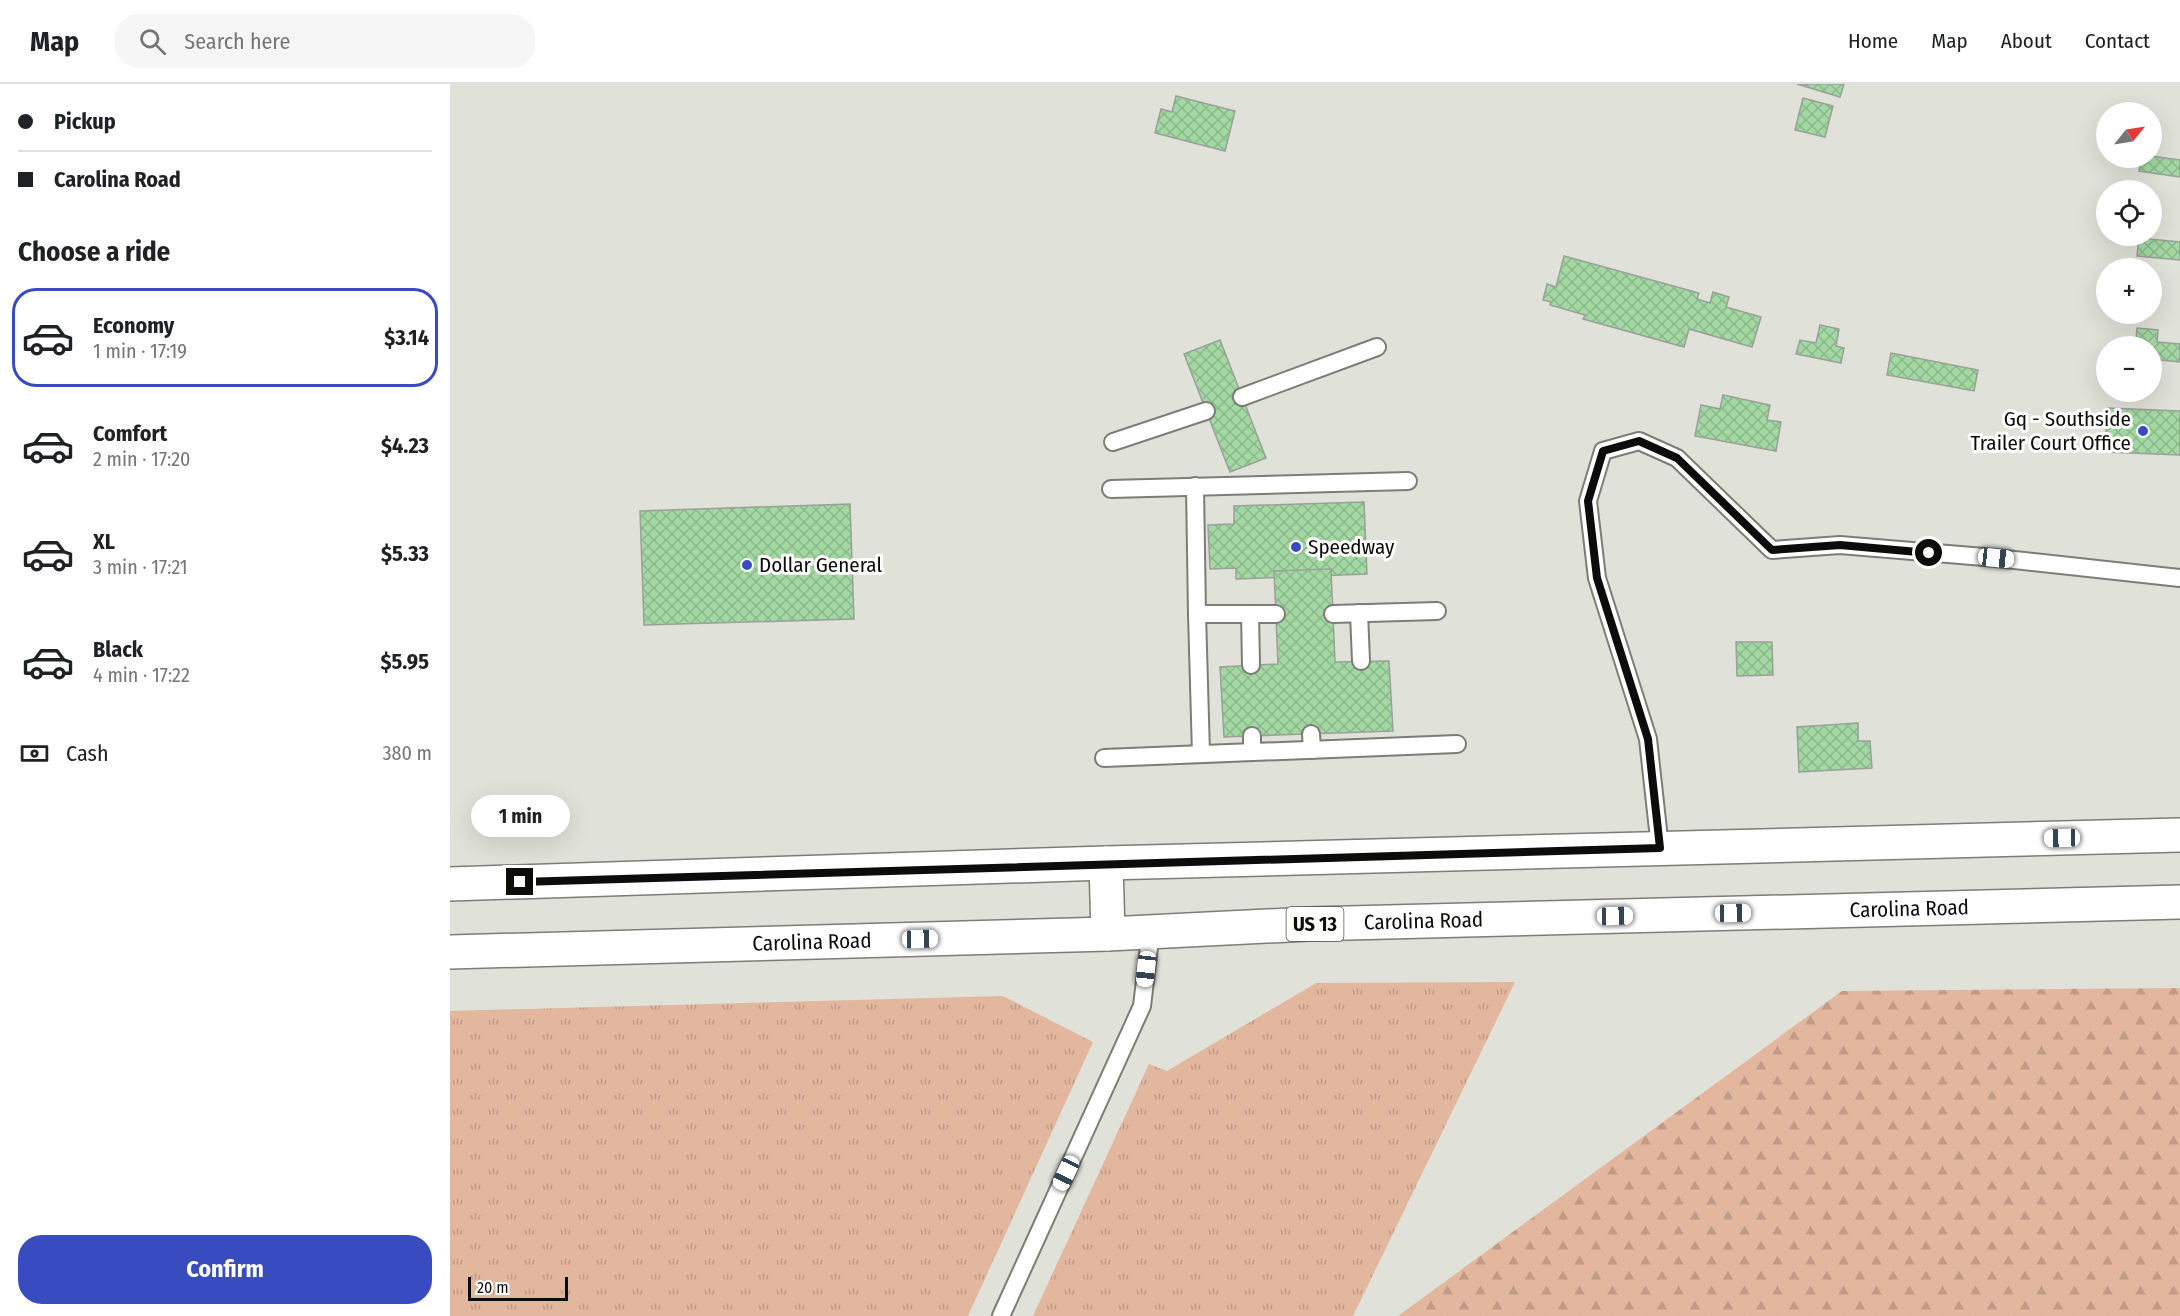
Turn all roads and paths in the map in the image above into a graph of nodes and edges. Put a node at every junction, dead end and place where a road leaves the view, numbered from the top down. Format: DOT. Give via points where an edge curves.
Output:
graph roads {
  1 [pos="1377,347"];
  2 [pos="1242,397"];
  3 [pos="1206,411"];
  4 [pos="1113,442"];
  5 [pos="1408,481"];
  6 [pos="1195,486"];
  7 [pos="1111,489"];
  8 [pos="2180,578"];
  9 [pos="1437,610"];
  10 [pos="1359,613"];
  11 [pos="1250,614"];
  12 [pos="1276,614"];
  13 [pos="1333,614"];
  14 [pos="1197,615"];
  15 [pos="1361,661"];
  16 [pos="1251,665"];
  17 [pos="1457,744"];
  18 [pos="1201,754"];
  19 [pos="1104,758"];
  20 [pos="2180,835"];
  21 [pos="1660,848"];
  22 [pos="1106,864"];
  23 [pos="450,884"];
  24 [pos="2180,902"];
  25 [pos="1151,932"];
  26 [pos="1108,934"];
  27 [pos="450,952"];
  28 [pos="1001,1316"];
  1 -- 2 [label="lane"];
  3 -- 4 [label="lane"];
  5 -- 6 [label="lane"];
  6 -- 7 [label="lane"];
  6 -- 14 [label="lane"];
  8 -- 21 [label="lane" via="1840,545 1772,550 1677,458 1639,441 1603,451 1588,501 1597,578 1648,739"];
  9 -- 10 [label="lane"];
  10 -- 13 [label="lane"];
  10 -- 15 [label="lane"];
  11 -- 12 [label="lane"];
  11 -- 14 [label="lane"];
  11 -- 16 [label="lane"];
  14 -- 18 [label="lane"];
  17 -- 18 [label="lane" via="1364,740 1252,744"];
  18 -- 19 [label="lane"];
  20 -- 21 [label="highway"];
  21 -- 22 [label="highway"];
  22 -- 23 [label="highway"];
  22 -- 26 [label="highway"];
  24 -- 25 [label="highway, Carolina Road / US 13" via="1309,924"];
  25 -- 26 [label="highway, Carolina Road / US 13"];
  25 -- 28 [label="lane" via="1142,1006"];
  26 -- 27 [label="highway, Carolina Road / US 13"];
}
